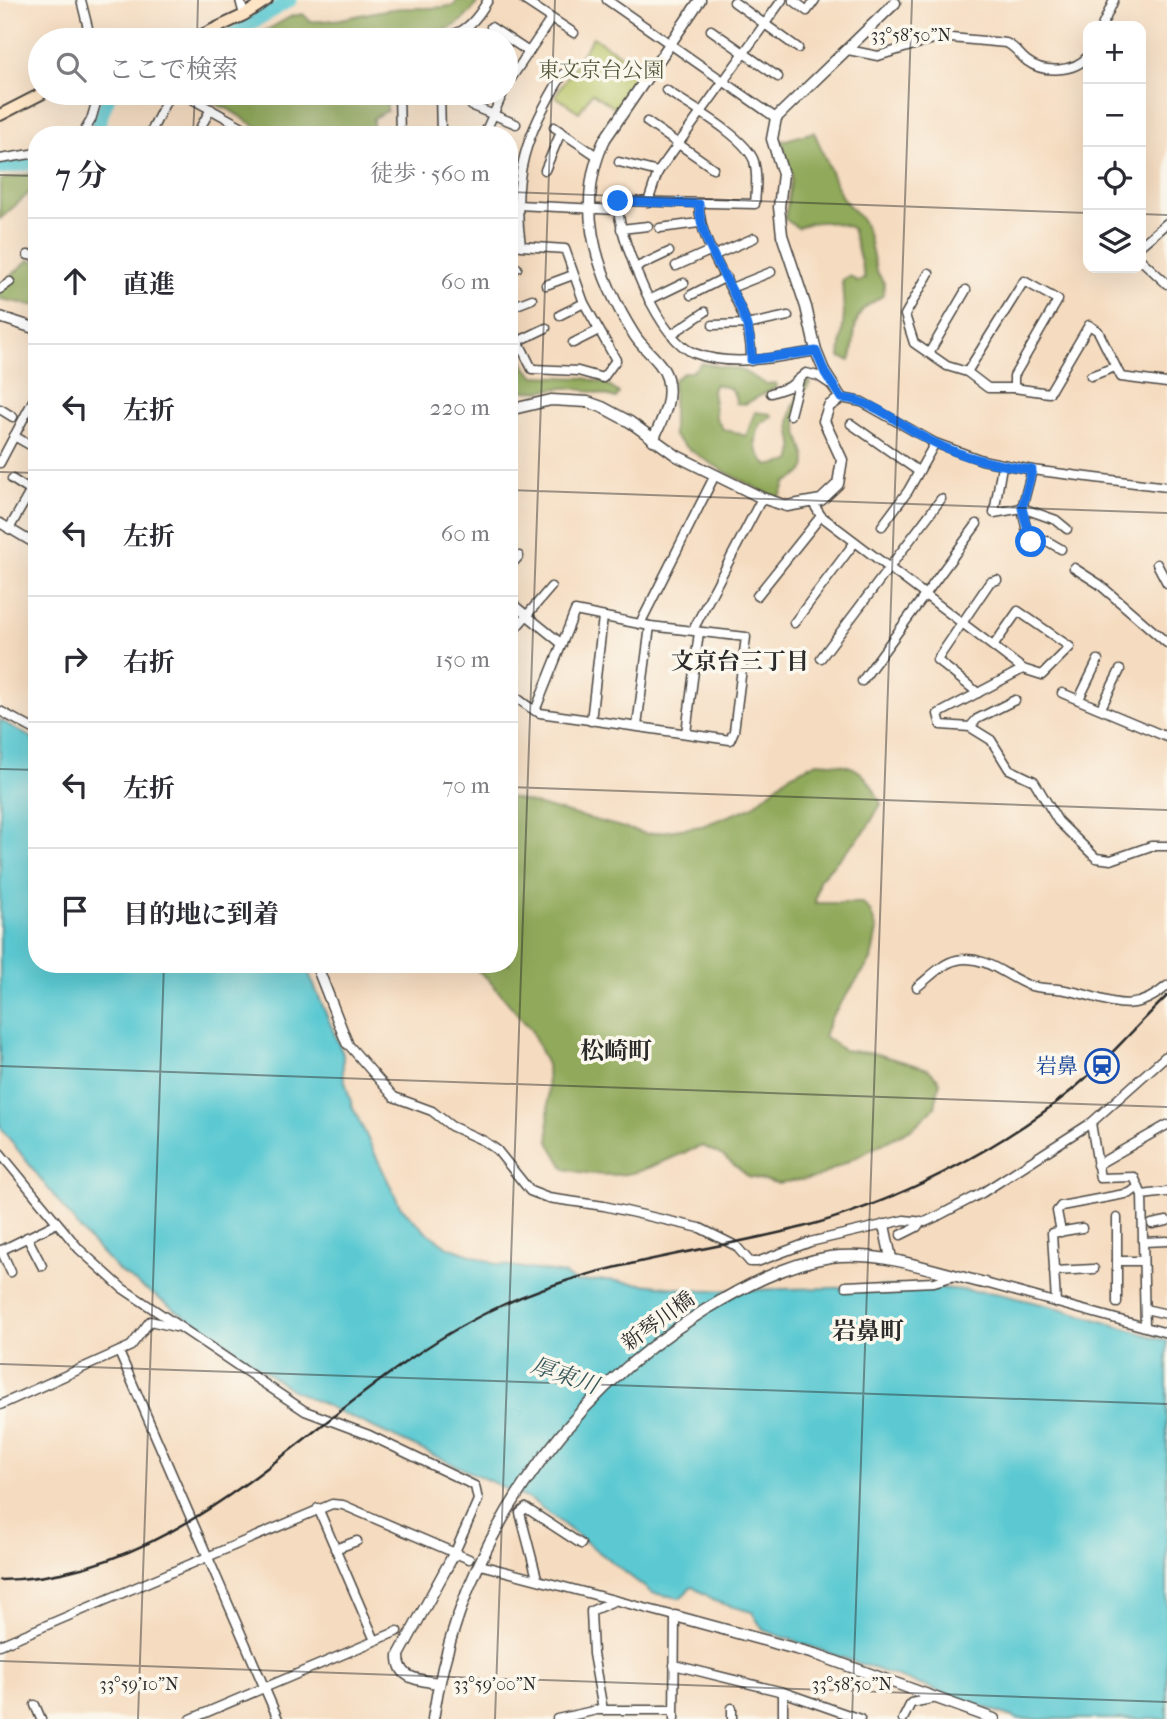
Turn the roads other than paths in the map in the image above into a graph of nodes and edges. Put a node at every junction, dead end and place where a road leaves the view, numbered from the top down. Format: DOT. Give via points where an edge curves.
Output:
graph roads {
  1 [pos="81,0"];
  2 [pos="240,0"];
  3 [pos="267,0"];
  4 [pos="488,0"];
  5 [pos="524,0"];
  6 [pos="607,0"];
  7 [pos="626,0"];
  8 [pos="700,0"];
  9 [pos="782,0"];
  10 [pos="793,0"];
  11 [pos="815,0"];
  12 [pos="1114,0"];
  13 [pos="734,2"];
  14 [pos="897,2"];
  15 [pos="620,8"];
  16 [pos="244,15"];
  17 [pos="551,19"];
  18 [pos="1104,21"];
  19 [pos="765,24"];
  20 [pos="87,28"];
  21 [pos="216,28"];
  22 [pos="465,28"];
  23 [pos="711,30"];
  24 [pos="573,33"];
  25 [pos="670,43"];
  26 [pos="518,45"];
  27 [pos="798,48"];
  28 [pos="848,50"];
  29 [pos="529,52"];
  30 [pos="744,53"];
  31 [pos="1083,61"];
  32 [pos="518,68"];
  33 [pos="563,74"];
  34 [pos="778,77"];
  35 [pos="723,81"];
  36 [pos="666,90"];
  37 [pos="28,101"];
  38 [pos="95,105"];
  39 [pos="164,105"];
  40 [pos="204,105"];
  41 [pos="399,105"];
  42 [pos="440,105"];
  43 [pos="497,105"];
  44 [pos="472,107"];
  45 [pos="211,109"];
  46 [pos="700,113"];
  47 [pos="0,115"];
  48 [pos="492,116"];
  49 [pos="776,118"];
  50 [pos="647,122"];
  51 [pos="516,124"];
  52 [pos="87,126"];
  53 [pos="154,126"];
  54 [pos="201,126"];
  55 [pos="239,126"];
  56 [pos="400,126"];
  57 [pos="441,126"];
  58 [pos="488,126"];
  59 [pos="678,144"];
  60 [pos="28,154"];
  61 [pos="597,156"];
  62 [pos="0,159"];
  63 [pos="619,162"];
  64 [pos="713,168"];
  65 [pos="545,170"];
  66 [pos="658,172"];
  67 [pos="518,176"];
  68 [pos="618,201"];
  69 [pos="648,202"];
  70 [pos="699,204"];
  71 [pos="518,205"];
  72 [pos="588,208"];
  73 [pos="518,213"];
  74 [pos="699,223"];
  75 [pos="1167,223"];
  76 [pos="648,226"];
  77 [pos="660,228"];
  78 [pos="621,229"];
  79 [pos="754,238"];
  80 [pos="1146,241"];
  81 [pos="669,252"];
  82 [pos="714,252"];
  83 [pos="1146,265"];
  84 [pos="676,266"];
  85 [pos="635,268"];
  86 [pos="771,272"];
  87 [pos="929,273"];
  88 [pos="573,275"];
  89 [pos="726,277"];
  90 [pos="10,282"];
  91 [pos="684,283"];
  92 [pos="1167,284"];
  93 [pos="546,285"];
  94 [pos="731,288"];
  95 [pos="0,289"];
  96 [pos="966,290"];
  97 [pos="691,295"];
  98 [pos="532,299"];
  99 [pos="649,300"];
  100 [pos="584,303"];
  101 [pos="518,304"];
  102 [pos="705,312"];
  103 [pos="560,315"];
  104 [pos="788,316"];
  105 [pos="0,317"];
  106 [pos="746,324"];
  107 [pos="713,325"];
  108 [pos="28,326"];
  109 [pos="546,328"];
  110 [pos="598,330"];
  111 [pos="672,334"];
  112 [pos="519,341"];
  113 [pos="573,343"];
  114 [pos="816,351"];
  115 [pos="929,353"];
  116 [pos="751,360"];
  117 [pos="1115,367"];
  118 [pos="967,372"];
  119 [pos="1091,376"];
  120 [pos="799,380"];
  121 [pos="1167,383"];
  122 [pos="835,388"];
  123 [pos="1014,388"];
  124 [pos="771,393"];
  125 [pos="841,398"];
  126 [pos="518,408"];
  127 [pos="0,410"];
  128 [pos="28,413"];
  129 [pos="790,415"];
  130 [pos="13,417"];
  131 [pos="850,424"];
  132 [pos="14,436"];
  133 [pos="653,439"];
  134 [pos="935,443"];
  135 [pos="28,444"];
  136 [pos="0,463"];
  137 [pos="1002,466"];
  138 [pos="1032,470"];
  139 [pos="918,471"];
  140 [pos="715,475"];
  141 [pos="12,479"];
  142 [pos="1167,487"];
  143 [pos="28,490"];
  144 [pos="762,498"];
  145 [pos="942,499"];
  146 [pos="28,502"];
  147 [pos="813,503"];
  148 [pos="1022,508"];
  149 [pos="821,516"];
  150 [pos="0,523"];
  151 [pos="977,524"];
  152 [pos="882,526"];
  153 [pos="9,528"];
  154 [pos="1067,529"];
  155 [pos="28,540"];
  156 [pos="855,542"];
  157 [pos="1031,542"];
  158 [pos="1060,549"];
  159 [pos="1036,553"];
  160 [pos="1157,564"];
  161 [pos="890,567"];
  162 [pos="1074,568"];
  163 [pos="997,580"];
  164 [pos="1167,583"];
  165 [pos="551,587"];
  166 [pos="925,594"];
  167 [pos="757,596"];
  168 [pos="518,609"];
  169 [pos="526,616"];
  170 [pos="603,617"];
  171 [pos="963,622"];
  172 [pos="794,623"];
  173 [pos="640,624"];
  174 [pos="518,625"];
  175 [pos="650,626"];
  176 [pos="696,631"];
  177 [pos="1167,643"];
  178 [pos="562,644"];
  179 [pos="994,645"];
  180 [pos="821,658"];
  181 [pos="1098,660"];
  182 [pos="1023,669"];
  183 [pos="1120,670"];
  184 [pos="862,681"];
  185 [pos="978,693"];
  186 [pos="1062,693"];
  187 [pos="518,698"];
  188 [pos="1015,699"];
  189 [pos="1079,699"];
  190 [pos="1101,708"];
  191 [pos="0,711"];
  192 [pos="536,711"];
  193 [pos="591,721"];
  194 [pos="28,726"];
  195 [pos="637,726"];
  196 [pos="970,727"];
  197 [pos="686,733"];
  198 [pos="1167,737"];
  199 [pos="1167,846"];
  200 [pos="320,973"];
  201 [pos="1167,986"];
  202 [pos="917,987"];
  203 [pos="347,1043"];
  204 [pos="1167,1055"];
  205 [pos="1091,1123"];
  206 [pos="1167,1125"];
  207 [pos="0,1153"];
  208 [pos="1097,1165"];
  209 [pos="1140,1191"];
  210 [pos="1167,1192"];
  211 [pos="1117,1218"];
  212 [pos="921,1221"];
  213 [pos="1167,1221"];
  214 [pos="57,1223"];
  215 [pos="1152,1224"];
  216 [pos="884,1225"];
  217 [pos="1082,1228"];
  218 [pos="1060,1231"];
  219 [pos="901,1235"];
  220 [pos="27,1237"];
  221 [pos="1167,1241"];
  222 [pos="1143,1242"];
  223 [pos="1,1250"];
  224 [pos="891,1258"];
  225 [pos="1117,1261"];
  226 [pos="1143,1261"];
  227 [pos="42,1266"];
  228 [pos="1094,1269"];
  229 [pos="1054,1270"];
  230 [pos="11,1272"];
  231 [pos="954,1276"];
  232 [pos="985,1283"];
  233 [pos="846,1286"];
  234 [pos="1056,1303"];
  235 [pos="1117,1303"];
  236 [pos="1145,1309"];
  237 [pos="1167,1314"];
  238 [pos="1145,1327"];
  239 [pos="181,1328"];
  240 [pos="1167,1334"];
  241 [pos="119,1352"];
  242 [pos="0,1405"];
  243 [pos="318,1508"];
  244 [pos="357,1541"];
  245 [pos="580,1544"];
  246 [pos="335,1549"];
  247 [pos="455,1552"];
  248 [pos="208,1555"];
  249 [pos="469,1559"];
  250 [pos="484,1566"];
  251 [pos="537,1578"];
  252 [pos="614,1601"];
  253 [pos="676,1616"];
  254 [pos="398,1631"];
  255 [pos="373,1636"];
  256 [pos="0,1645"];
  257 [pos="674,1665"];
  258 [pos="439,1683"];
  259 [pos="265,1688"];
  260 [pos="783,1692"];
  261 [pos="937,1698"];
  262 [pos="35,1705"];
  263 [pos="732,1708"];
  264 [pos="599,1713"];
  265 [pos="674,1714"];
  266 [pos="41,1719"];
  267 [pos="191,1719"];
  268 [pos="278,1719"];
  269 [pos="433,1719"];
  270 [pos="557,1719"];
  271 [pos="732,1719"];
  272 [pos="783,1719"];
  273 [pos="860,1719"];
  274 [pos="903,1719"];
  275 [pos="994,1719"];
  1 -- 20 [label="street"];
  2 -- 16 [label="street"];
  3 -- 16 [label="main road"];
  4 -- 22 [label="street"];
  5 -- 17 [label="street"];
  6 -- 15 [label="street"];
  7 -- 15 [label="street"];
  8 -- 25 [label="street"];
  9 -- 19 [label="street"];
  10 -- 11 [label="street" via="807,11"];
  12 -- 18 [label="street"];
  13 -- 19 [label="street"];
  14 -- 28 [label="street"];
  15 -- 25 [label="street"];
  16 -- 21 [label="main road"];
  17 -- 24 [label="street"];
  17 -- 29 [label="street"];
  19 -- 27 [label="street"];
  19 -- 30 [label="street"];
  23 -- 30 [label="street"];
  25 -- 35 [label="street"];
  25 -- 61 [label="street"];
  26 -- 29 [label="street"];
  28 -- 31 [label="street" via="878,56 940,37 1006,43 1032,64 1067,70"];
  28 -- 49 [label="street"];
  29 -- 32 [label="street"];
  30 -- 34 [label="street"];
  30 -- 35 [label="street"];
  33 -- 67 [label="street" via="547,99"];
  35 -- 46 [label="street"];
  35 -- 49 [label="street"];
  36 -- 46 [label="street"];
  37 -- 47 [label="main road"];
  38 -- 52 [label="street"];
  39 -- 53 [label="street"];
  40 -- 45 [label="street"];
  41 -- 56 [label="street"];
  42 -- 57 [label="street"];
  43 -- 48 [label="street"];
  44 -- 48 [label="street"];
  45 -- 54 [label="street"];
  45 -- 55 [label="street"];
  46 -- 59 [label="street"];
  46 -- 70 [label="street" via="745,148 757,177 755,204"];
  48 -- 51 [label="street"];
  48 -- 58 [label="street"];
  49 -- 114 [label="street" via="772,139 783,174 782,235 807,307"];
  50 -- 59 [label="street"];
  59 -- 64 [label="street"];
  59 -- 66 [label="street"];
  60 -- 62 [label="street"];
  61 -- 65 [label="street" via="557,130"];
  61 -- 72 [label="street"];
  63 -- 66 [label="street"];
  66 -- 69 [label="street"];
  68 -- 69 [label="street"];
  69 -- 70 [label="street"];
  70 -- 74 [label="street"];
  71 -- 72 [label="street"];
  72 -- 78 [label="street" via="618,210"];
  72 -- 133 [label="street" via="593,244 611,289 636,337 666,376 666,409"];
  73 -- 88 [label="street" via="522,246 565,249"];
  74 -- 77 [label="street"];
  74 -- 82 [label="street"];
  75 -- 80 [label="street"];
  76 -- 78 [label="street"];
  78 -- 85 [label="street"];
  79 -- 82 [label="street"];
  81 -- 85 [label="street"];
  82 -- 84 [label="street"];
  82 -- 89 [label="street"];
  83 -- 92 [label="street"];
  85 -- 99 [label="street"];
  86 -- 94 [label="street"];
  87 -- 115 [label="street" via="905,315 914,343"];
  88 -- 93 [label="street"];
  88 -- 100 [label="street"];
  89 -- 94 [label="street"];
  89 -- 97 [label="street"];
  90 -- 95 [label="street"];
  91 -- 99 [label="street"];
  94 -- 106 [label="street"];
  96 -- 115 [label="street"];
  98 -- 101 [label="street"];
  99 -- 111 [label="street"];
  100 -- 103 [label="street"];
  100 -- 110 [label="street"];
  102 -- 111 [label="street"];
  104 -- 106 [label="street"];
  105 -- 108 [label="street"];
  106 -- 107 [label="street"];
  106 -- 116 [label="street"];
  109 -- 112 [label="street"];
  110 -- 112 [label="street" via="616,360 603,378 578,371 532,369"];
  110 -- 113 [label="street"];
  111 -- 116 [label="street" via="691,353"];
  114 -- 116 [label="street"];
  114 -- 122 [label="street"];
  115 -- 118 [label="street" via="947,366"];
  117 -- 119 [label="street"];
  117 -- 121 [label="street" via="1121,377"];
  117 -- 123 [label="street" via="1098,331 1089,325 1049,393"];
  118 -- 123 [label="street" via="988,388"];
  118 -- 123 [label="street" via="1024,281 1058,300 1014,376"];
  120 -- 122 [label="street" via="812,373"];
  120 -- 124 [label="street"];
  120 -- 129 [label="street"];
  122 -- 125 [label="street"];
  125 -- 134 [label="street" via="862,401"];
  125 -- 147 [label="street" via="829,406 824,421 840,452 841,476 828,496"];
  126 -- 133 [label="street" via="551,400 588,402 618,415"];
  127 -- 130 [label="street"];
  128 -- 132 [label="street"];
  131 -- 139 [label="street"];
  132 -- 135 [label="street"];
  132 -- 136 [label="street"];
  133 -- 140 [label="street"];
  134 -- 137 [label="street"];
  134 -- 139 [label="street"];
  137 -- 138 [label="street"];
  137 -- 148 [label="street" via="994,513"];
  138 -- 142 [label="street"];
  138 -- 148 [label="street"];
  139 -- 152 [label="street"];
  140 -- 144 [label="street"];
  140 -- 173 [label="street"];
  141 -- 143 [label="street"];
  144 -- 147 [label="street" via="787,506"];
  144 -- 176 [label="street"];
  145 -- 161 [label="street"];
  146 -- 153 [label="street"];
  147 -- 149 [label="street"];
  148 -- 154 [label="street" via="1056,520"];
  148 -- 157 [label="street"];
  149 -- 156 [label="street"];
  149 -- 167 [label="street"];
  150 -- 153 [label="street"];
  151 -- 166 [label="street"];
  153 -- 155 [label="street"];
  156 -- 161 [label="street"];
  156 -- 172 [label="street"];
  157 -- 158 [label="street" via="1047,541"];
  157 -- 159 [label="street"];
  160 -- 164 [label="street"];
  161 -- 166 [label="street"];
  161 -- 180 [label="street"];
  162 -- 177 [label="street"];
  163 -- 171 [label="street" via="990,582"];
  165 -- 169 [label="street"];
  166 -- 171 [label="street"];
  166 -- 184 [label="street"];
  168 -- 169 [label="street"];
  169 -- 174 [label="street"];
  169 -- 178 [label="street"];
  170 -- 173 [label="street"];
  170 -- 178 [label="street" via="575,611"];
  170 -- 193 [label="street"];
  171 -- 179 [label="street"];
  171 -- 185 [label="street" via="937,660"];
  173 -- 175 [label="street"];
  175 -- 176 [label="street"];
  175 -- 195 [label="street"];
  176 -- 197 [label="street"];
  176 -- 197 [label="street" via="746,637 730,740"];
  178 -- 192 [label="street"];
  179 -- 182 [label="street"];
  179 -- 182 [label="street" via="1018,611 1070,647 1042,676"];
  181 -- 189 [label="street"];
  182 -- 185 [label="street"];
  183 -- 190 [label="street"];
  185 -- 196 [label="street" via="938,714 941,725"];
  186 -- 189 [label="street"];
  187 -- 192 [label="street"];
  188 -- 196 [label="street"];
  189 -- 190 [label="street"];
  190 -- 198 [label="street"];
  191 -- 194 [label="street"];
  192 -- 193 [label="street"];
  193 -- 195 [label="street"];
  195 -- 197 [label="street"];
  196 -- 199 [label="street" via="991,740 1009,769 1034,781 1058,821 1096,858 1111,860 1151,846"];
  200 -- 203 [label="street"];
  201 -- 202 [label="street" via="1146,1001 1108,1003 1028,985 1000,969 968,959 949,962"];
  203 -- 216 [label="street" via="394,1097 432,1111 484,1141 539,1195 700,1228 736,1246 750,1262"];
  204 -- 205 [label="street"];
  205 -- 208 [label="street"];
  205 -- 212 [label="street" via="982,1193"];
  206 -- 208 [label="street"];
  207 -- 214 [label="street"];
  208 -- 209 [label="street" via="1100,1178 1134,1177"];
  209 -- 210 [label="street"];
  209 -- 218 [label="street" via="1061,1206 1057,1211"];
  209 -- 222 [label="street"];
  211 -- 225 [label="street"];
  212 -- 216 [label="street"];
  212 -- 219 [label="street"];
  213 -- 215 [label="street"];
  214 -- 220 [label="street"];
  214 -- 239 [label="street" via="106,1275"];
  216 -- 224 [label="street"];
  217 -- 218 [label="street"];
  218 -- 229 [label="street" via="1052,1233"];
  220 -- 223 [label="street"];
  220 -- 227 [label="street"];
  221 -- 222 [label="street"];
  222 -- 226 [label="street"];
  223 -- 230 [label="street"];
  224 -- 231 [label="street, 新琴川橋"];
  224 -- 258 [label="street, 新琴川橋" via="814,1260 759,1281 685,1322 602,1389 551,1447 511,1503 470,1582"];
  225 -- 226 [label="street"];
  225 -- 235 [label="street"];
  226 -- 236 [label="street"];
  228 -- 229 [label="street"];
  229 -- 234 [label="street"];
  231 -- 232 [label="street, 新琴川橋"];
  231 -- 233 [label="street" via="934,1282"];
  232 -- 234 [label="street"];
  234 -- 238 [label="street"];
  236 -- 237 [label="street"];
  236 -- 238 [label="street"];
  238 -- 240 [label="street"];
  239 -- 241 [label="street" via="150,1321 131,1346"];
  239 -- 247 [label="street" via="305,1411 369,1435 475,1486 478,1500"];
  241 -- 242 [label="street"];
  241 -- 248 [label="street"];
  243 -- 246 [label="street"];
  243 -- 247 [label="street" via="343,1505"];
  243 -- 248 [label="street"];
  244 -- 246 [label="street"];
  245 -- 251 [label="street" via="526,1508 520,1513"];
  246 -- 255 [label="street"];
  247 -- 249 [label="street"];
  247 -- 258 [label="street" via="399,1655 409,1677"];
  248 -- 256 [label="street"];
  248 -- 259 [label="street"];
  250 -- 251 [label="street"];
  251 -- 252 [label="street"];
  252 -- 253 [label="street"];
  252 -- 264 [label="street" via="591,1611"];
  253 -- 257 [label="street"];
  253 -- 261 [label="street" via="818,1655"];
  254 -- 259 [label="street"];
  257 -- 260 [label="street"];
  257 -- 265 [label="street"];
  258 -- 269 [label="street, 新琴川橋"];
  259 -- 267 [label="street"];
  259 -- 268 [label="street"];
  260 -- 272 [label="street"];
  260 -- 273 [label="street"];
  261 -- 274 [label="street" via="911,1703"];
  261 -- 275 [label="street"];
  262 -- 266 [label="street"];
  263 -- 271 [label="street"];
  264 -- 265 [label="street"];
  264 -- 270 [label="street"];
}
